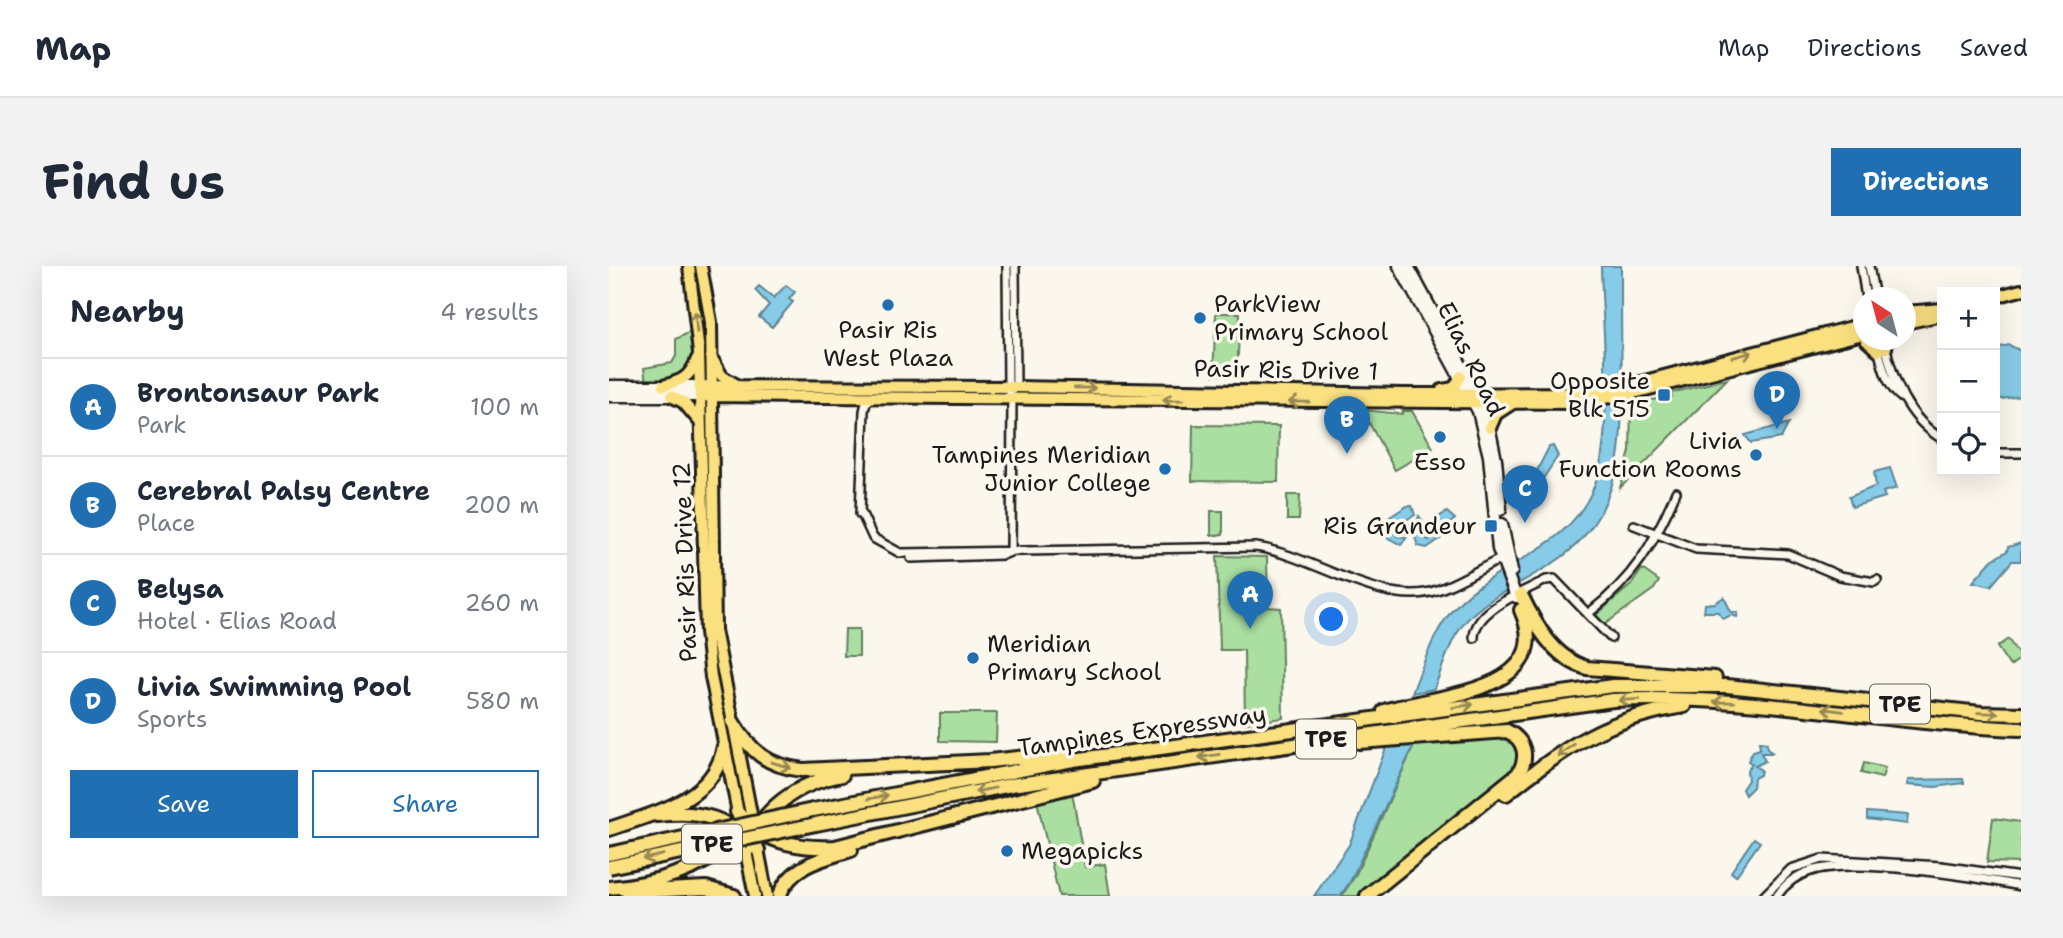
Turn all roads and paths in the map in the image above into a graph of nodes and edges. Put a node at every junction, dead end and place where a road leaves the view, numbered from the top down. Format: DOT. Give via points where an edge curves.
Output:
graph roads {
  1 [pos="689,266"];
  2 [pos="701,266"];
  3 [pos="1007,266"];
  4 [pos="1015,266"];
  5 [pos="1399,266"];
  6 [pos="1408,266"];
  7 [pos="1861,266"];
  8 [pos="1869,266"];
  9 [pos="1864,287"];
  10 [pos="1873,287"];
  11 [pos="2021,293"];
  12 [pos="2000,299"];
  13 [pos="1937,309"];
  14 [pos="1916,311"];
  15 [pos="1937,315"];
  16 [pos="1916,320"];
  17 [pos="1853,327"];
  18 [pos="1853,339"];
  19 [pos="1884,350"];
  20 [pos="704,354"];
  21 [pos="1461,376"];
  22 [pos="609,386"];
  23 [pos="663,386"];
  24 [pos="1630,389"];
  25 [pos="738,390"];
  26 [pos="705,391"];
  27 [pos="1012,391"];
  28 [pos="1423,394"];
  29 [pos="609,396"];
  30 [pos="671,396"];
  31 [pos="1599,396"];
  32 [pos="852,397"];
  33 [pos="873,397"];
  34 [pos="1476,398"];
  35 [pos="1513,403"];
  36 [pos="712,418"];
  37 [pos="700,422"];
  38 [pos="1490,428"];
  39 [pos="1937,435"];
  40 [pos="2000,453"];
  41 [pos="2021,453"];
  42 [pos="861,459"];
  43 [pos="1676,492"];
  44 [pos="1634,525"];
  45 [pos="1658,536"];
  46 [pos="1011,552"];
  47 [pos="1505,561"];
  48 [pos="1877,580"];
  49 [pos="1516,592"];
  50 [pos="1589,613"];
  51 [pos="1474,638"];
  52 [pos="1611,638"];
  53 [pos="1845,698"];
  54 [pos="1697,701"];
  55 [pos="2021,714"];
  56 [pos="732,721"];
  57 [pos="1347,723"];
  58 [pos="1925,723"];
  59 [pos="2021,729"];
  60 [pos="2021,736"];
  61 [pos="1212,742"];
  62 [pos="724,746"];
  63 [pos="1243,751"];
  64 [pos="898,767"];
  65 [pos="1105,774"];
  66 [pos="744,810"];
  67 [pos="643,817"];
  68 [pos="609,829"];
  69 [pos="750,839"];
  70 [pos="873,839"];
  71 [pos="609,854"];
  72 [pos="609,867"];
  73 [pos="2021,874"];
  74 [pos="2021,886"];
  75 [pos="609,889"];
  76 [pos="734,896"];
  77 [pos="755,896"];
  78 [pos="767,896"];
  79 [pos="779,896"];
  80 [pos="1367,896"];
  81 [pos="1379,896"];
  82 [pos="1764,896"];
  83 [pos="1777,896"];
  20 -- 1 [label="main road, Pasir Ris Drive 12, one-way"];
  2 -- 20 [label="main road, Pasir Ris Drive 12" via="707,289"];
  3 -- 27 [label="street"];
  4 -- 27 [label="street"];
  5 -- 21 [label="main road, Elias Road"];
  6 -- 34 [label="main road, Elias Road"];
  7 -- 9 [label="street"];
  8 -- 10 [label="street"];
  11 -- 12 [label="main road"];
  13 -- 14 [label="main road"];
  15 -- 16 [label="main road"];
  24 -- 17 [label="main road, Pasir Ris Drive 1, one-way"];
  18 -- 24 [label="main road, Pasir Ris Drive 1"];
  19 -- 39 [label="street" via="1902,398"];
  20 -- 23 [label="main road" via="682,381"];
  20 -- 25 [label="main road"];
  20 -- 26 [label="main road, Pasir Ris Drive 12"];
  21 -- 28 [label="main road" via="1454,388"];
  21 -- 34 [label="main road, Elias Road"];
  22 -- 23 [label="main road"];
  23 -- 26 [label="main road"];
  24 -- 31 [label="main road, Pasir Ris Drive 1"];
  25 -- 26 [label="main road, Pasir Ris Drive 1"];
  25 -- 27 [label="main road, Pasir Ris Drive 1"];
  25 -- 32 [label="main road, Pasir Ris Drive 1"];
  25 -- 36 [label="main road"];
  26 -- 30 [label="main road"];
  26 -- 36 [label="main road, Pasir Ris Drive 12"];
  26 -- 37 [label="main road, Pasir Ris Drive 12"];
  27 -- 28 [label="main road, Pasir Ris Drive 1, one-way"];
  27 -- 33 [label="main road, Pasir Ris Drive 1"];
  34 -- 27 [label="main road, Pasir Ris Drive 1, one-way"];
  27 -- 46 [label="street"];
  28 -- 34 [label="main road, Pasir Ris Drive 1"];
  29 -- 30 [label="main road"];
  30 -- 37 [label="main road" via="683,402"];
  31 -- 34 [label="main road, Pasir Ris Drive 1"];
  31 -- 35 [label="main road, Pasir Ris Drive 1"];
  32 -- 33 [label="main road, Pasir Ris Drive 1"];
  32 -- 42 [label="street" via="859,406"];
  33 -- 42 [label="street" via="864,407"];
  34 -- 35 [label="main road, Pasir Ris Drive 1"];
  34 -- 38 [label="main road, Elias Road"];
  34 -- 47 [label="main road, Elias Road"];
  35 -- 38 [label="main road" via="1496,414"];
  36 -- 56 [label="main road, Pasir Ris Drive 12" via="715,631"];
  37 -- 62 [label="main road, Pasir Ris Drive 12" via="706,632"];
  38 -- 47 [label="main road, Elias Road"];
  40 -- 41 [label="street"];
  42 -- 46 [label="street" via="860,520 870,541 899,557"];
  43 -- 45 [label="street"];
  44 -- 45 [label="street"];
  45 -- 48 [label="street" via="1696,549 1788,554 1840,576"];
  45 -- 50 [label="street" via="1626,582"];
  46 -- 47 [label="street" via="1273,549 1364,583 1406,593 1436,591"];
  47 -- 49 [label="main road, Elias Road"];
  49 -- 50 [label="street" via="1554,579"];
  49 -- 51 [label="street" via="1481,621"];
  49 -- 53 [label="highway" via="1552,645 1587,668 1731,679"];
  49 -- 57 [label="highway" via="1529,640 1509,674 1485,687"];
  50 -- 52 [label="street"];
  53 -- 55 [label="highway, Tampines Expressway / TPE, one-way"];
  57 -- 53 [label="highway, Tampines Expressway / TPE, one-way" via="1613,686 1727,686"];
  58 -- 54 [label="highway, Tampines Expressway / TPE, one-way" via="1783,704"];
  54 -- 63 [label="highway, Tampines Expressway / TPE, one-way" via="1650,698 1551,707"];
  54 -- 81 [label="highway, one-way" via="1634,716 1574,743"];
  56 -- 64 [label="highway, one-way" via="750,747 778,767"];
  56 -- 66 [label="main road, Pasir Ris Drive 12"];
  57 -- 61 [label="highway, Tampines Expressway / TPE"];
  58 -- 59 [label="highway, Tampines Expressway / TPE"];
  58 -- 60 [label="highway" via="1975,734"];
  61 -- 64 [label="highway"];
  71 -- 61 [label="highway, Tampines Expressway / TPE, one-way, bridge" via="1048,764"];
  62 -- 66 [label="main road, Pasir Ris Drive 12"];
  62 -- 67 [label="highway" via="714,776 702,790"];
  63 -- 65 [label="highway, Tampines Expressway / TPE, one-way"];
  63 -- 80 [label="highway" via="1507,731 1518,737 1525,751 1518,774"];
  64 -- 69 [label="highway" via="828,777 800,787 783,798"];
  65 -- 70 [label="highway"];
  65 -- 72 [label="highway, Tampines Expressway / TPE, one-way, bridge" via="1011,785"];
  66 -- 69 [label="highway"];
  67 -- 68 [label="highway"];
  67 -- 69 [label="highway" via="699,815 721,820"];
  69 -- 70 [label="highway" via="818,848"];
  69 -- 75 [label="highway" via="676,874"];
  69 -- 77 [label="main road"];
  69 -- 78 [label="main road"];
  70 -- 79 [label="highway" via="803,867 786,882"];
  73 -- 82 [label="street" via="1822,859 1791,869"];
  74 -- 83 [label="street" via="1937,873 1834,866 1798,877"];
  75 -- 76 [label="highway" via="706,888"];
}
